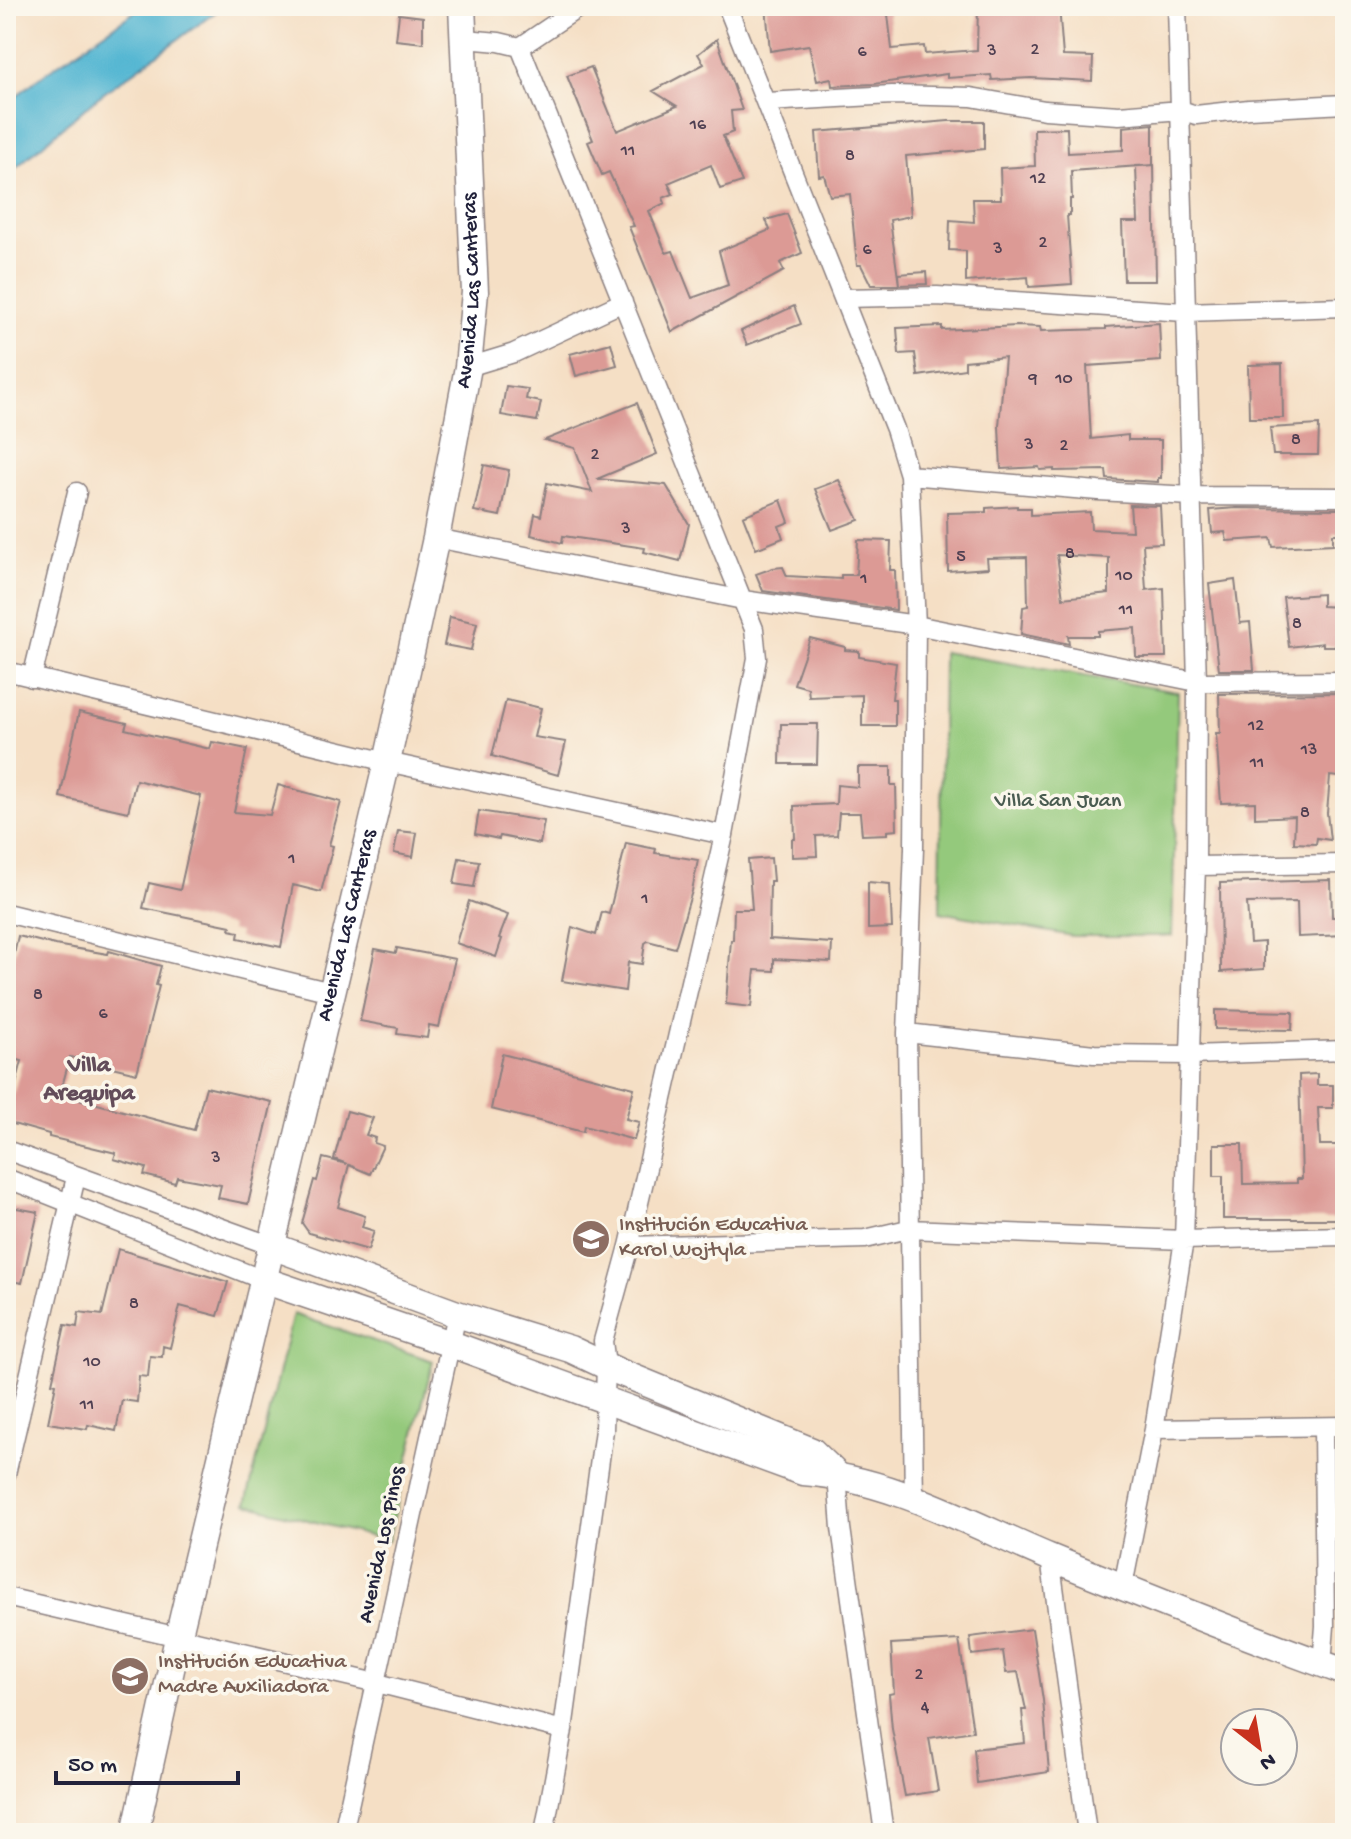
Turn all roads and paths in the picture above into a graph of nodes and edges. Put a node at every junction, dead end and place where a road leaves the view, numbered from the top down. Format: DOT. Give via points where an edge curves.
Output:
graph roads {
  1 [pos="462,6"];
  2 [pos="581,6"];
  3 [pos="727,6"];
  4 [pos="1177,6"];
  5 [pos="465,39"];
  6 [pos="520,47"];
  7 [pos="767,102"];
  8 [pos="1345,104"];
  9 [pos="1181,110"];
  10 [pos="844,298"];
  11 [pos="623,302"];
  12 [pos="1345,307"];
  13 [pos="1185,312"];
  14 [pos="468,367"];
  15 [pos="909,475"];
  16 [pos="77,492"];
  17 [pos="1192,496"];
  18 [pos="1345,497"];
  19 [pos="436,538"];
  20 [pos="743,600"];
  21 [pos="916,625"];
  22 [pos="6,671"];
  23 [pos="32,678"];
  24 [pos="1345,681"];
  25 [pos="1197,682"];
  26 [pos="387,762"];
  27 [pos="724,835"];
  28 [pos="1345,864"];
  29 [pos="1196,866"];
  30 [pos="6,913"];
  31 [pos="331,992"];
  32 [pos="907,1033"];
  33 [pos="1345,1050"];
  34 [pos="1190,1055"];
  35 [pos="6,1150"];
  36 [pos="76,1177"];
  37 [pos="6,1178"];
  38 [pos="70,1202"];
  39 [pos="908,1229"];
  40 [pos="1345,1236"];
  41 [pos="1184,1240"];
  42 [pos="272,1246"];
  43 [pos="629,1246"];
  44 [pos="263,1280"];
  45 [pos="457,1314"];
  46 [pos="451,1344"];
  47 [pos="606,1365"];
  48 [pos="604,1399"];
  49 [pos="1345,1426"];
  50 [pos="1323,1427"];
  51 [pos="1154,1429"];
  52 [pos="6,1474"];
  53 [pos="837,1475"];
  54 [pos="914,1499"];
  55 [pos="1050,1557"];
  56 [pos="1123,1586"];
  57 [pos="6,1597"];
  58 [pos="178,1638"];
  59 [pos="1334,1668"];
  60 [pos="377,1683"];
  61 [pos="563,1730"];
  62 [pos="135,1833"];
  63 [pos="343,1833"];
  64 [pos="544,1833"];
  65 [pos="884,1833"];
  66 [pos="1087,1833"];
  1 -- 5 [label="street, Avenida Las Canteras"];
  2 -- 6 [label="street"];
  3 -- 7 [label="street"];
  4 -- 9 [label="street"];
  5 -- 6 [label="street"];
  5 -- 14 [label="street, Avenida Las Canteras" via="475,292"];
  6 -- 11 [label="street"];
  7 -- 9 [label="street" via="892,95 971,97 1119,115"];
  7 -- 10 [label="street"];
  8 -- 9 [label="street" via="1196,115"];
  9 -- 13 [label="street"];
  10 -- 13 [label="street" via="937,296"];
  10 -- 15 [label="street"];
  11 -- 14 [label="street" via="514,353"];
  11 -- 20 [label="street"];
  12 -- 13 [label="street"];
  13 -- 17 [label="street"];
  14 -- 19 [label="street, Avenida Las Canteras"];
  15 -- 17 [label="street"];
  15 -- 21 [label="street"];
  16 -- 23 [label="street"];
  17 -- 18 [label="street"];
  17 -- 25 [label="street"];
  19 -- 20 [label="street"];
  19 -- 26 [label="street, Avenida Las Canteras"];
  20 -- 21 [label="street"];
  20 -- 27 [label="street" via="757,658"];
  21 -- 25 [label="street"];
  21 -- 32 [label="street"];
  22 -- 23 [label="street"];
  23 -- 26 [label="street"];
  24 -- 25 [label="street"];
  25 -- 29 [label="street"];
  26 -- 27 [label="street"];
  26 -- 31 [label="street, Avenida Las Canteras"];
  27 -- 43 [label="street"];
  28 -- 29 [label="street"];
  29 -- 34 [label="street"];
  30 -- 31 [label="street"];
  31 -- 42 [label="street, Avenida Las Canteras"];
  32 -- 34 [label="street" via="1094,1054"];
  32 -- 39 [label="street"];
  33 -- 34 [label="street"];
  34 -- 41 [label="street"];
  35 -- 36 [label="street"];
  36 -- 38 [label="street"];
  36 -- 42 [label="street"];
  37 -- 38 [label="street"];
  38 -- 44 [label="street"];
  38 -- 52 [label="street"];
  39 -- 41 [label="street"];
  39 -- 43 [label="street" via="865,1239"];
  39 -- 54 [label="street"];
  40 -- 41 [label="street"];
  41 -- 51 [label="street"];
  42 -- 44 [label="street, Avenida Las Canteras"];
  42 -- 45 [label="street"];
  43 -- 47 [label="street" via="603,1341"];
  44 -- 46 [label="street"];
  44 -- 58 [label="street, Avenida Las Canteras"];
  45 -- 46 [label="street, Avenida Los Pinos"];
  45 -- 47 [label="street"];
  46 -- 48 [label="street"];
  46 -- 60 [label="street, Avenida Los Pinos"];
  47 -- 48 [label="street"];
  47 -- 53 [label="street" via="812,1451"];
  48 -- 53 [label="street" via="803,1472"];
  48 -- 61 [label="street"];
  49 -- 50 [label="street"];
  50 -- 51 [label="street"];
  50 -- 59 [label="street" via="1325,1626"];
  51 -- 56 [label="street"];
  53 -- 54 [label="street"];
  53 -- 65 [label="street"];
  54 -- 55 [label="street"];
  55 -- 56 [label="street"];
  55 -- 66 [label="street"];
  56 -- 59 [label="street"];
  57 -- 58 [label="street"];
  58 -- 60 [label="street"];
  58 -- 62 [label="street, Avenida Las Canteras"];
  60 -- 61 [label="street"];
  60 -- 63 [label="street, Avenida Los Pinos"];
  61 -- 64 [label="street"];
}
